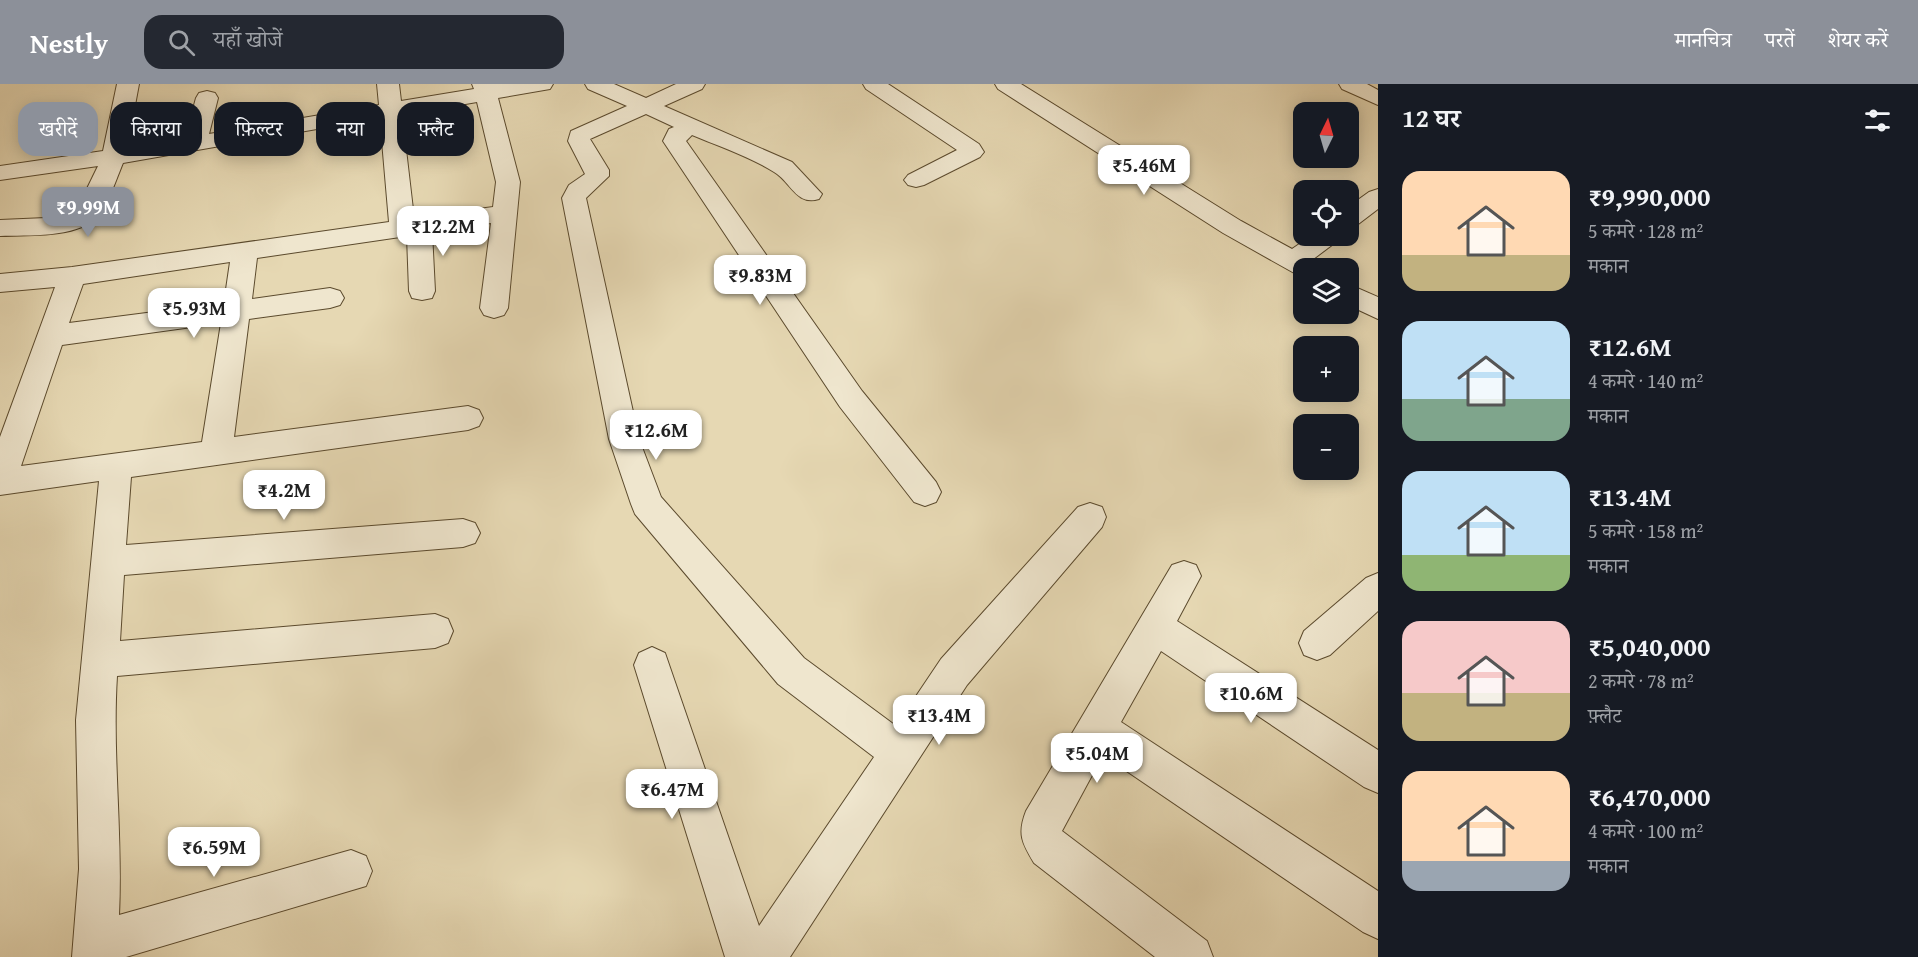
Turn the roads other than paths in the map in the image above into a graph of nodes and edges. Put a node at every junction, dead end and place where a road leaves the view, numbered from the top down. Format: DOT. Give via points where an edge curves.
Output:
graph roads {
  1 [pos="128,84"];
  2 [pos="388,84"];
  3 [pos="542,84"];
  4 [pos="596,84"];
  5 [pos="694,84"];
  6 [pos="874,84"];
  7 [pos="1006,84"];
  8 [pos="1350,84"];
  9 [pos="484,89"];
  10 [pos="207,98"];
  11 [pos="1378,98"];
  12 [pos="645,105"];
  13 [pos="390,110"];
  14 [pos="202,117"];
  15 [pos="692,126"];
  16 [pos="202,142"];
  17 [pos="120,156"];
  18 [pos="114,157"];
  19 [pos="0,173"];
  20 [pos="916,180"];
  21 [pos="810,194"];
  22 [pos="1378,197"];
  23 [pos="1359,211"];
  24 [pos="505,213"];
  25 [pos="411,227"];
  26 [pos="0,228"];
  27 [pos="1317,246"];
  28 [pos="245,251"];
  29 [pos="1306,258"];
  30 [pos="1293,262"];
  31 [pos="72,276"];
  32 [pos="0,283"];
  33 [pos="422,291"];
  34 [pos="330,298"];
  35 [pos="1359,299"];
  36 [pos="494,308"];
  37 [pos="237,309"];
  38 [pos="1378,309"];
  39 [pos="51,336"];
  40 [pos="468,418"];
  41 [pos="6,446"];
  42 [pos="216,453"];
  43 [pos="116,467"];
  44 [pos="0,482"];
  45 [pos="925,492"];
  46 [pos="1090,517"];
  47 [pos="463,533"];
  48 [pos="108,561"];
  49 [pos="1184,576"];
  50 [pos="1378,589"];
  51 [pos="1155,627"];
  52 [pos="435,631"];
  53 [pos="1317,643"];
  54 [pos="100,660"];
  55 [pos="652,665"];
  56 [pos="1096,728"];
  57 [pos="900,753"];
  58 [pos="1378,773"];
  59 [pos="351,871"];
  60 [pos="1378,917"];
  61 [pos="94,951"];
  62 [pos="747,957"];
  63 [pos="764,957"];
  64 [pos="1191,957"];
  1 -- 18 [label="street"];
  2 -- 13 [label="street"];
  3 -- 9 [label="street"];
  4 -- 12 [label="street"];
  5 -- 12 [label="street"];
  6 -- 20 [label="street" via="971,149 972,152"];
  7 -- 30 [label="street"];
  8 -- 11 [label="street"];
  9 -- 13 [label="street"];
  9 -- 24 [label="street" via="507,176"];
  10 -- 14 [label="street"];
  12 -- 15 [label="street"];
  12 -- 57 [label="street" via="579,136 597,176 574,198 624,439 642,494 790,670"];
  13 -- 16 [label="street" via="290,136"];
  13 -- 25 [label="street"];
  15 -- 21 [label="street" via="784,167"];
  15 -- 45 [label="street" via="677,134 674,141 851,399"];
  17 -- 18 [label="street"];
  18 -- 19 [label="street"];
  18 -- 26 [label="street" via="82,217 63,223"];
  22 -- 23 [label="street"];
  24 -- 25 [label="street"];
  24 -- 36 [label="street"];
  25 -- 28 [label="street"];
  25 -- 33 [label="street"];
  27 -- 29 [label="street"];
  28 -- 31 [label="street"];
  28 -- 37 [label="street"];
  31 -- 32 [label="street"];
  31 -- 39 [label="street"];
  34 -- 37 [label="street"];
  35 -- 38 [label="street"];
  37 -- 39 [label="street"];
  37 -- 42 [label="street"];
  39 -- 41 [label="street"];
  40 -- 42 [label="street"];
  41 -- 44 [label="street"];
  42 -- 43 [label="street"];
  43 -- 44 [label="street"];
  43 -- 48 [label="street"];
  46 -- 57 [label="street" via="969,652"];
  47 -- 48 [label="street"];
  48 -- 54 [label="street"];
  49 -- 51 [label="street"];
  50 -- 53 [label="street"];
  51 -- 56 [label="street"];
  51 -- 58 [label="street"];
  52 -- 54 [label="street"];
  54 -- 61 [label="street" via="96,720 100,869"];
  55 -- 62 [label="street"];
  56 -- 60 [label="street"];
  56 -- 64 [label="street" via="1044,817 1042,837 1049,848"];
  57 -- 63 [label="street"];
  59 -- 61 [label="street"];
}
